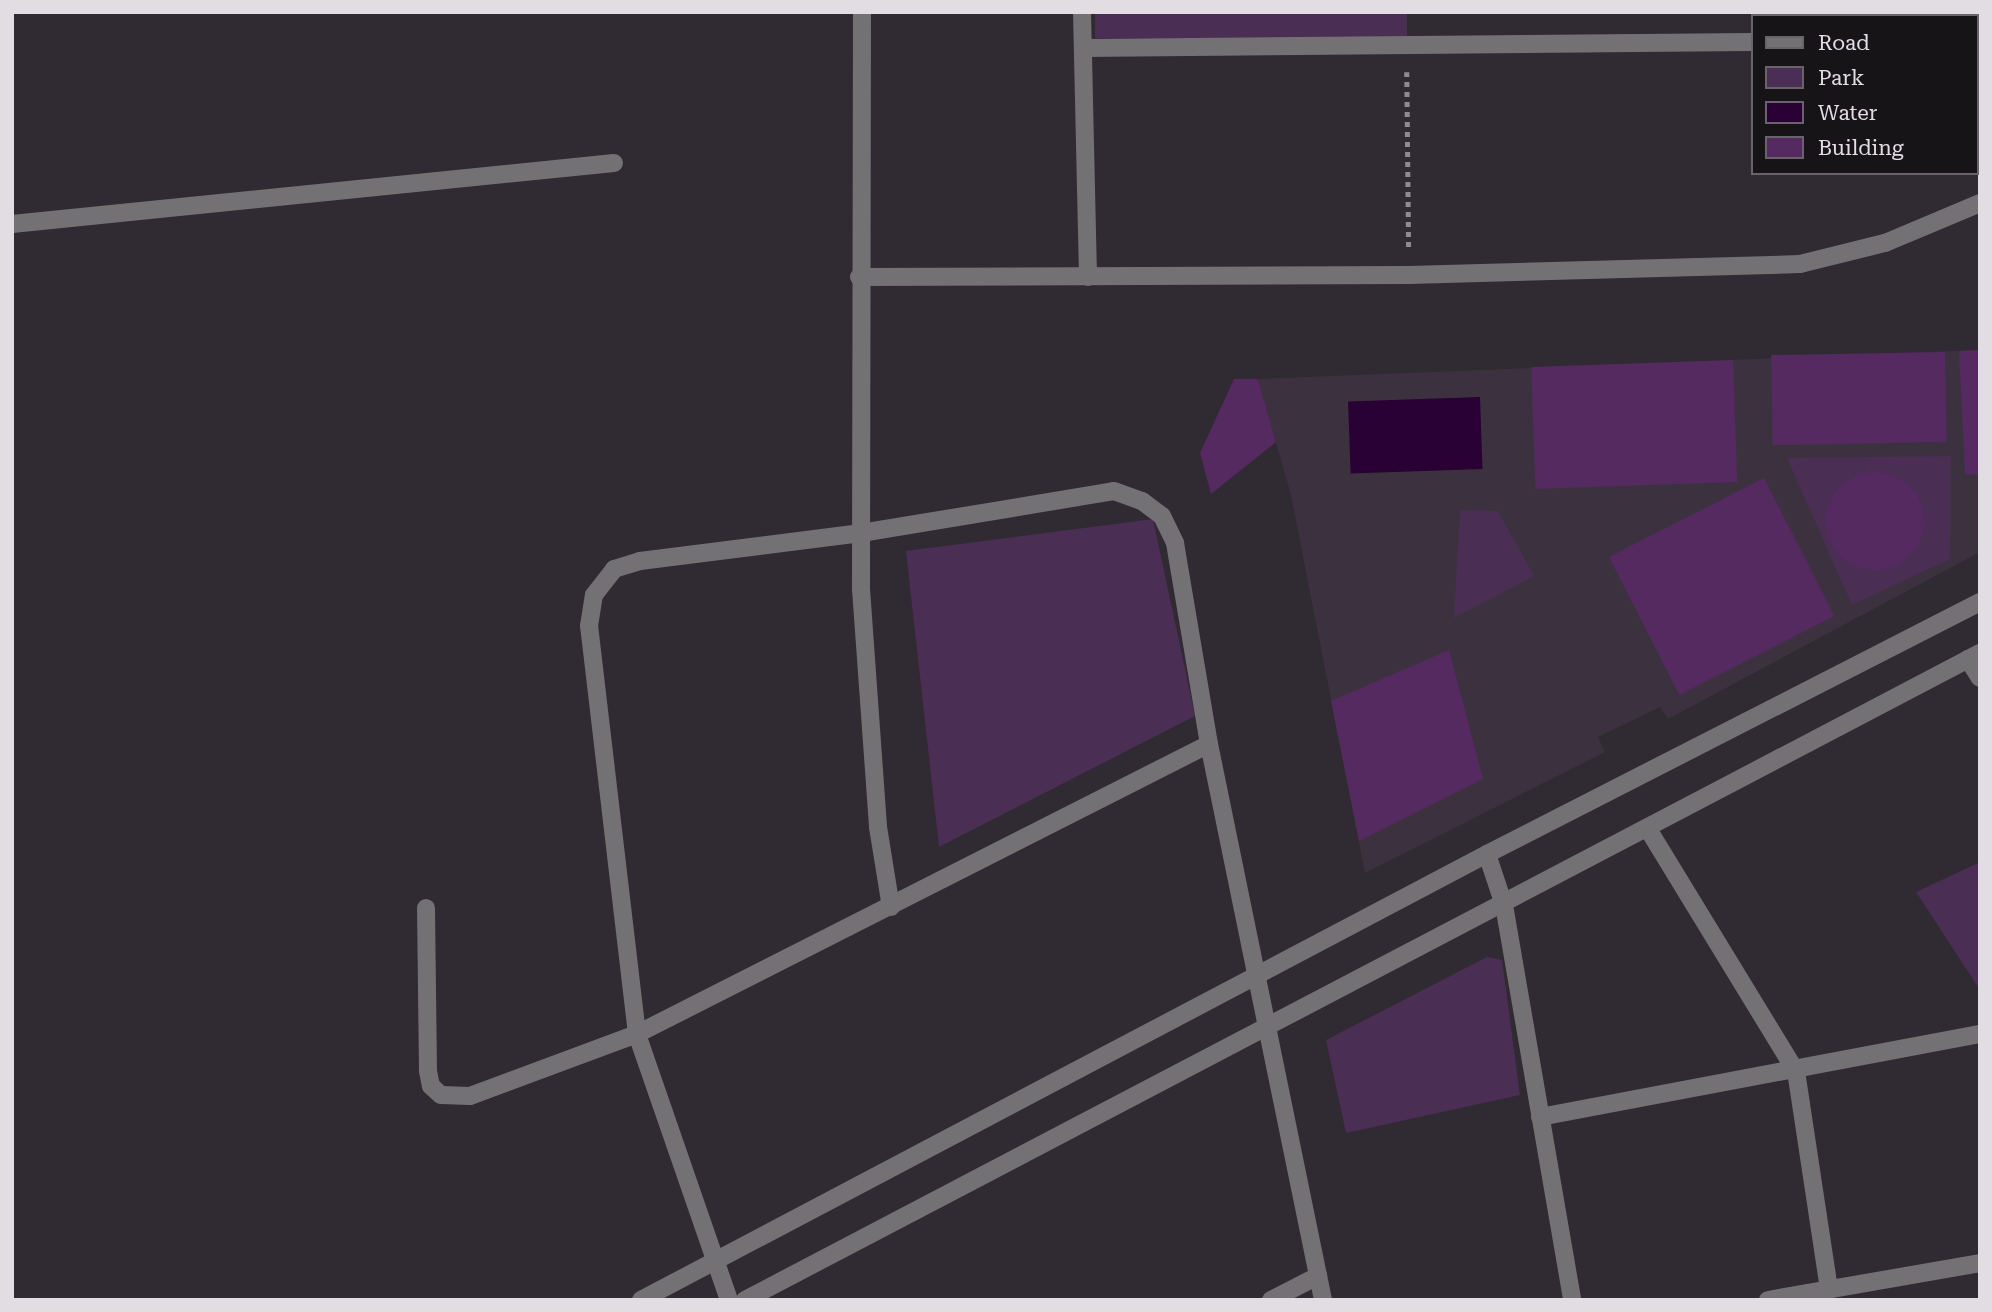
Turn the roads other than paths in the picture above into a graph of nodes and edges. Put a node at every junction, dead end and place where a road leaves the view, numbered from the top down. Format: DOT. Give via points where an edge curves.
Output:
graph roads {
  1 [pos="862,12"];
  2 [pos="1082,12"];
  3 [pos="1750,42"];
  4 [pos="1083,48"];
  5 [pos="614,163"];
  6 [pos="1980,203"];
  7 [pos="12,224"];
  8 [pos="859,276"];
  9 [pos="1088,277"];
  10 [pos="861,533"];
  11 [pos="1980,603"];
  12 [pos="1974,656"];
  13 [pos="1980,678"];
  14 [pos="1209,744"];
  15 [pos="1648,829"];
  16 [pos="1487,854"];
  17 [pos="1504,905"];
  18 [pos="891,907"];
  19 [pos="426,908"];
  20 [pos="1258,978"];
  21 [pos="1268,1022"];
  22 [pos="637,1034"];
  23 [pos="1980,1034"];
  24 [pos="1796,1071"];
  25 [pos="1540,1117"];
  26 [pos="717,1263"];
  27 [pos="1980,1263"];
  28 [pos="1318,1276"];
  29 [pos="1829,1290"];
  30 [pos="641,1300"];
  31 [pos="729,1300"];
  32 [pos="745,1300"];
  33 [pos="1271,1300"];
  34 [pos="1323,1300"];
  35 [pos="1572,1300"];
  36 [pos="1768,1300"];
  1 -- 8 [label="street"];
  2 -- 4 [label="street"];
  3 -- 4 [label="street"];
  4 -- 9 [label="street"];
  5 -- 7 [label="street"];
  6 -- 9 [label="street" via="1885,243 1800,264 1409,275"];
  8 -- 9 [label="street"];
  8 -- 10 [label="street"];
  10 -- 14 [label="street" via="1114,492 1142,500 1162,516 1175,543"];
  10 -- 18 [label="street" via="878,827"];
  10 -- 22 [label="street" via="640,561 614,569 594,595 589,625"];
  11 -- 16 [label="street"];
  12 -- 13 [label="street"];
  12 -- 15 [label="street"];
  14 -- 18 [label="street"];
  14 -- 20 [label="street"];
  15 -- 17 [label="street"];
  15 -- 24 [label="street"];
  16 -- 17 [label="street"];
  16 -- 20 [label="street"];
  17 -- 21 [label="street"];
  17 -- 25 [label="street"];
  18 -- 22 [label="street"];
  19 -- 22 [label="street" via="428,1071 431,1086 441,1095 470,1096"];
  20 -- 21 [label="street"];
  20 -- 26 [label="street"];
  21 -- 28 [label="street"];
  21 -- 32 [label="street"];
  22 -- 26 [label="street"];
  23 -- 24 [label="street"];
  24 -- 25 [label="street"];
  24 -- 29 [label="street"];
  25 -- 35 [label="street"];
  26 -- 30 [label="street"];
  26 -- 31 [label="street"];
  27 -- 29 [label="street"];
  28 -- 33 [label="street"];
  28 -- 34 [label="street"];
  29 -- 36 [label="street"];
}
